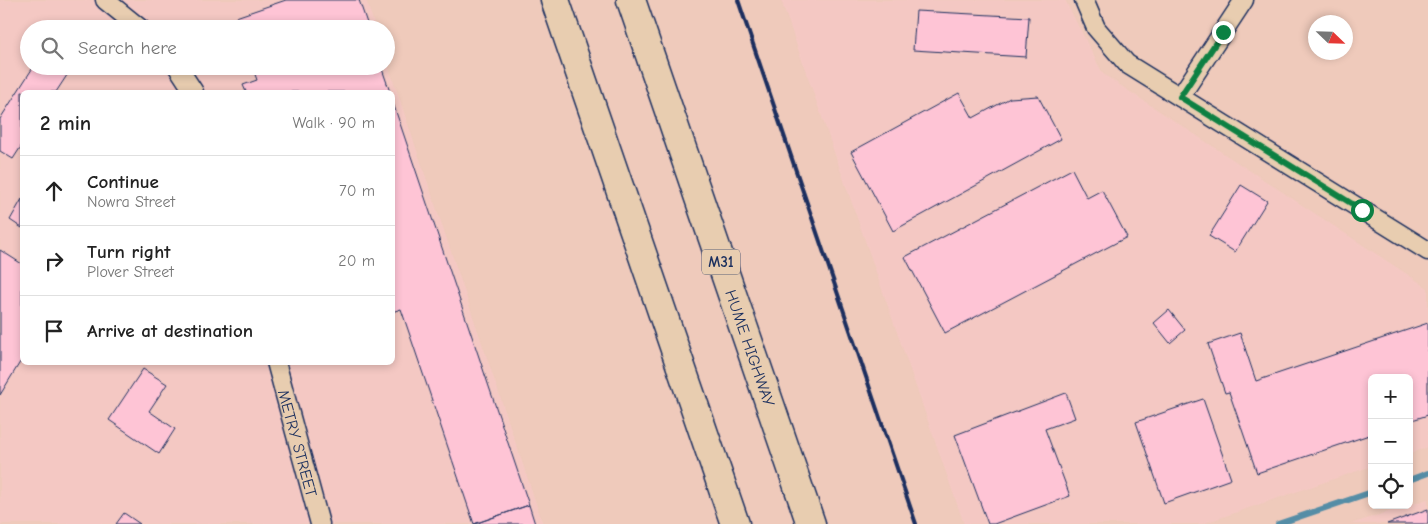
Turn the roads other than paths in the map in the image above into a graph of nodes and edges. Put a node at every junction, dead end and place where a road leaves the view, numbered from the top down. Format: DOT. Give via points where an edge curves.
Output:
graph roads {
  1 [pos="105,0"];
  2 [pos="555,0"];
  3 [pos="631,0"];
  4 [pos="1084,0"];
  5 [pos="1244,0"];
  6 [pos="130,20"];
  7 [pos="183,75"];
  8 [pos="193,90"];
  9 [pos="1180,97"];
  10 [pos="1428,251"];
  11 [pos="277,365"];
  12 [pos="320,524"];
  13 [pos="735,524"];
  14 [pos="811,524"];
  1 -- 6 [label="street"];
  2 -- 13 [label="highway"];
  3 -- 14 [label="highway, HUME HIGHWAY / M31"];
  4 -- 9 [label="street" via="1096,28 1127,64"];
  5 -- 9 [label="street"];
  7 -- 8 [label="street"];
  9 -- 10 [label="street"];
  11 -- 12 [label="street, METRY STREET"];
}
